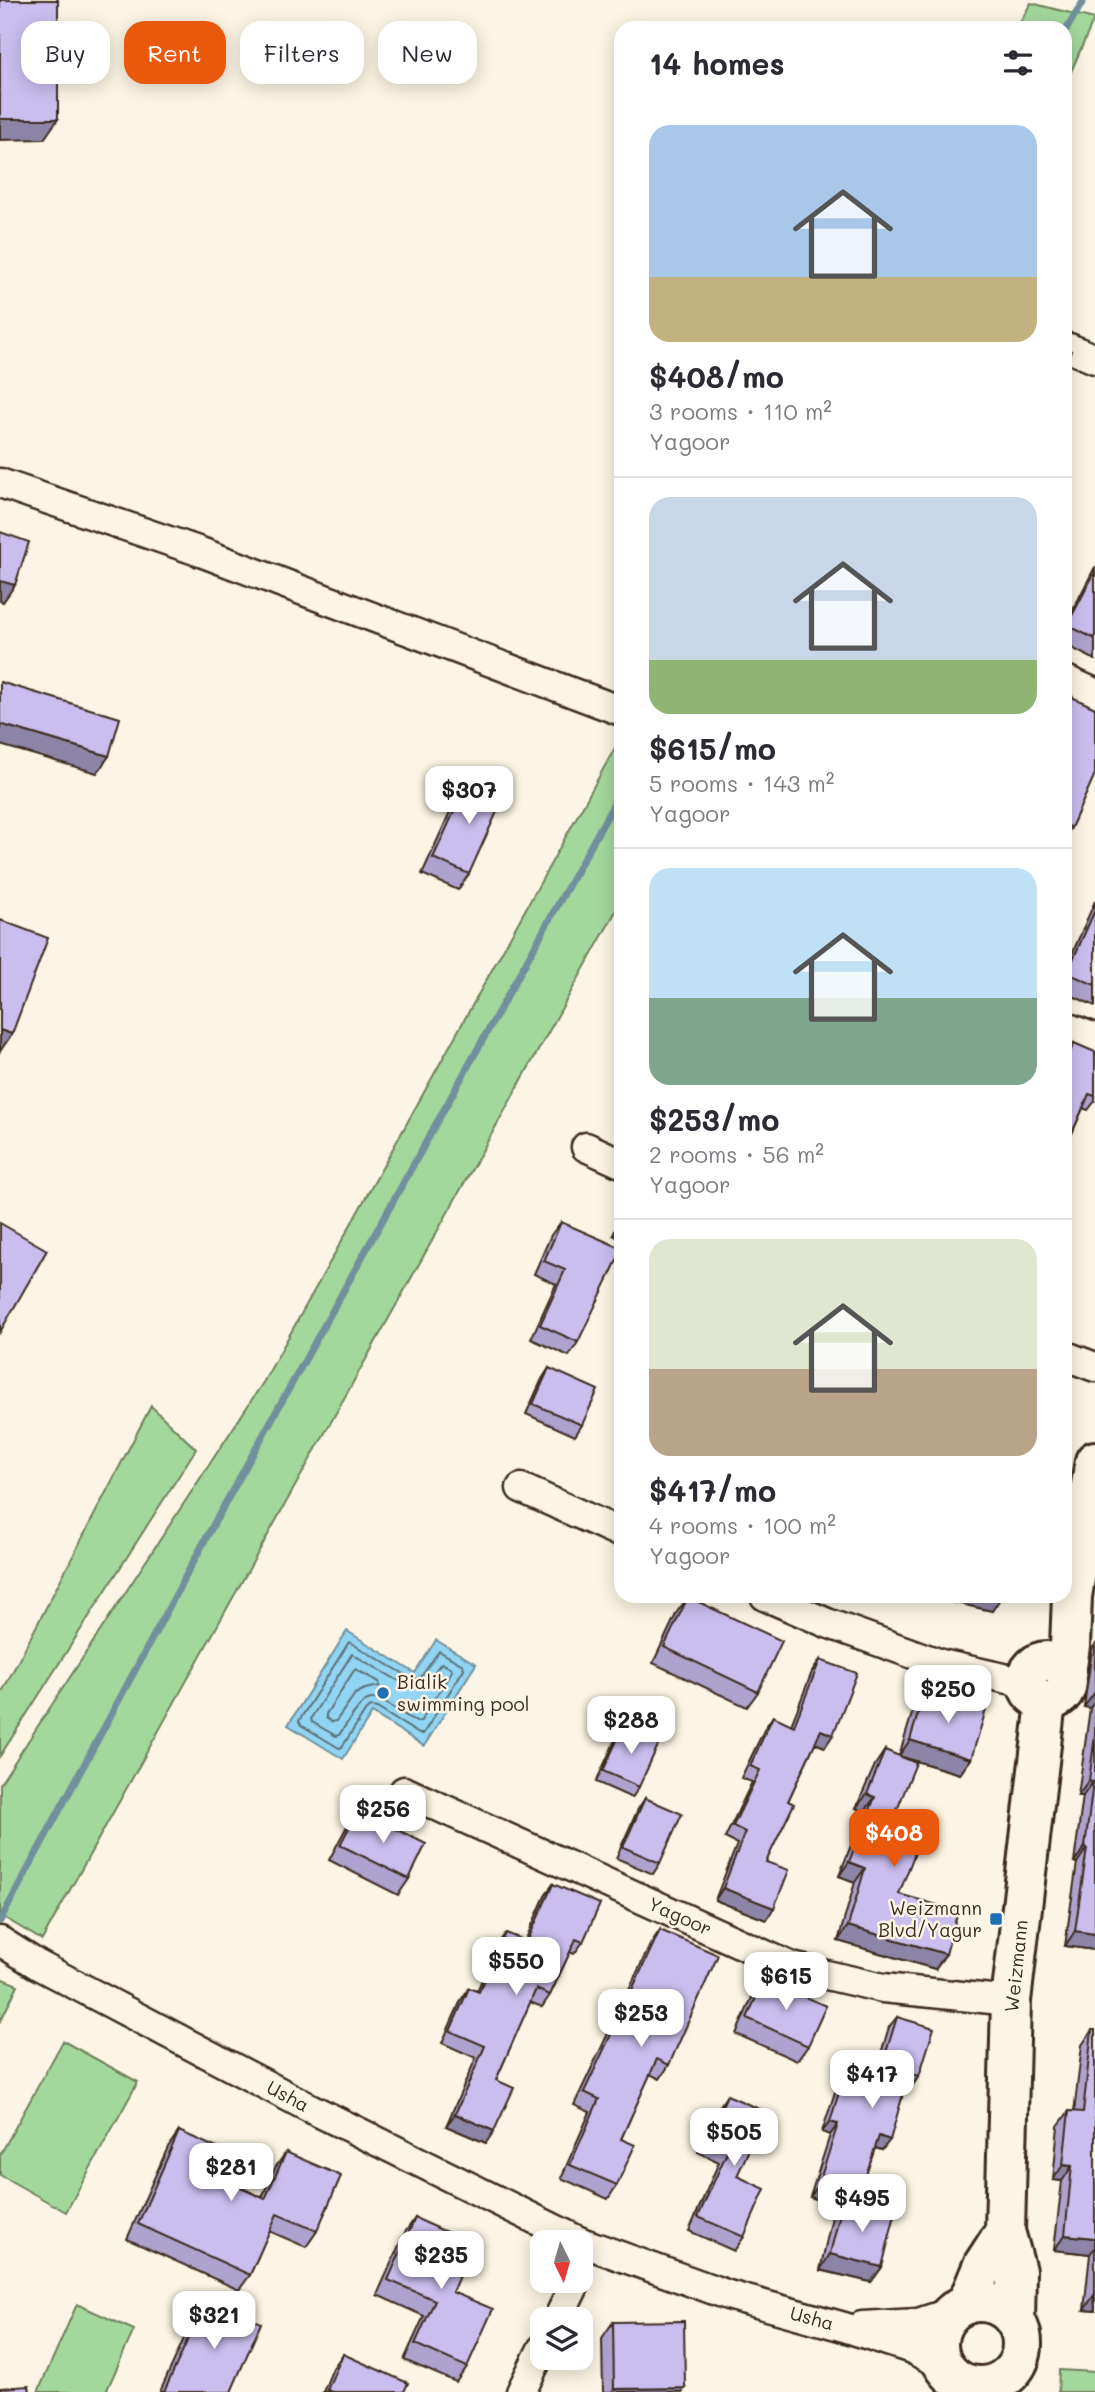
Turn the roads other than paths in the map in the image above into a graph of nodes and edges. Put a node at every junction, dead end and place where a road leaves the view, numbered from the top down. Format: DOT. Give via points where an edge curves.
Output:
graph roads {
  1 [pos="1072,349"];
  2 [pos="1095,359"];
  3 [pos="0,483"];
  4 [pos="1072,683"];
  5 [pos="1095,693"];
  6 [pos="614,708"];
  7 [pos="1072,1029"];
  8 [pos="1095,1038"];
  9 [pos="586,1147"];
  10 [pos="614,1160"];
  11 [pos="1072,1358"];
  12 [pos="1095,1367"];
  13 [pos="1095,1461"];
  14 [pos="521,1488"];
  15 [pos="614,1530"];
  16 [pos="1072,1596"];
  17 [pos="781,1603"];
  18 [pos="1070,1603"];
  19 [pos="1044,1680"];
  20 [pos="404,1791"];
  21 [pos="2,1942"];
  22 [pos="1011,2001"];
  23 [pos="544,2230"];
  24 [pos="1005,2231"];
  25 [pos="593,2254"];
  26 [pos="960,2308"];
  27 [pos="1014,2321"];
  28 [pos="844,2327"];
  29 [pos="532,2370"];
  30 [pos="966,2383"];
  31 [pos="521,2392"];
  1 -- 2 [label="street"];
  3 -- 6 [label="street" via="198,551"];
  4 -- 5 [label="street"];
  7 -- 8 [label="street"];
  9 -- 10 [label="street"];
  11 -- 12 [label="street"];
  13 -- 16 [label="street, Weizmann"];
  14 -- 15 [label="street"];
  17 -- 19 [label="street" via="941,1664"];
  18 -- 19 [label="street, Weizmann"];
  19 -- 22 [label="street, Weizmann"];
  20 -- 22 [label="street, Yagoor" via="792,1967 883,1988"];
  21 -- 23 [label="street, Usha"];
  22 -- 24 [label="street, Weizmann"];
  24 -- 26 [label="street"];
  24 -- 27 [label="street, Weizmann" via="1016,2271"];
  25 -- 28 [label="street, Usha"];
  26 -- 27 [label="street" via="989,2303"];
  26 -- 28 [label="street, Usha" via="918,2323"];
  26 -- 30 [label="street" via="943,2323 937,2347"];
  27 -- 30 [label="street" via="1022,2351 1010,2373 1000,2381"];
  28 -- 30 [label="street, Usha" via="912,2349"];
  29 -- 31 [label="street"];
}
